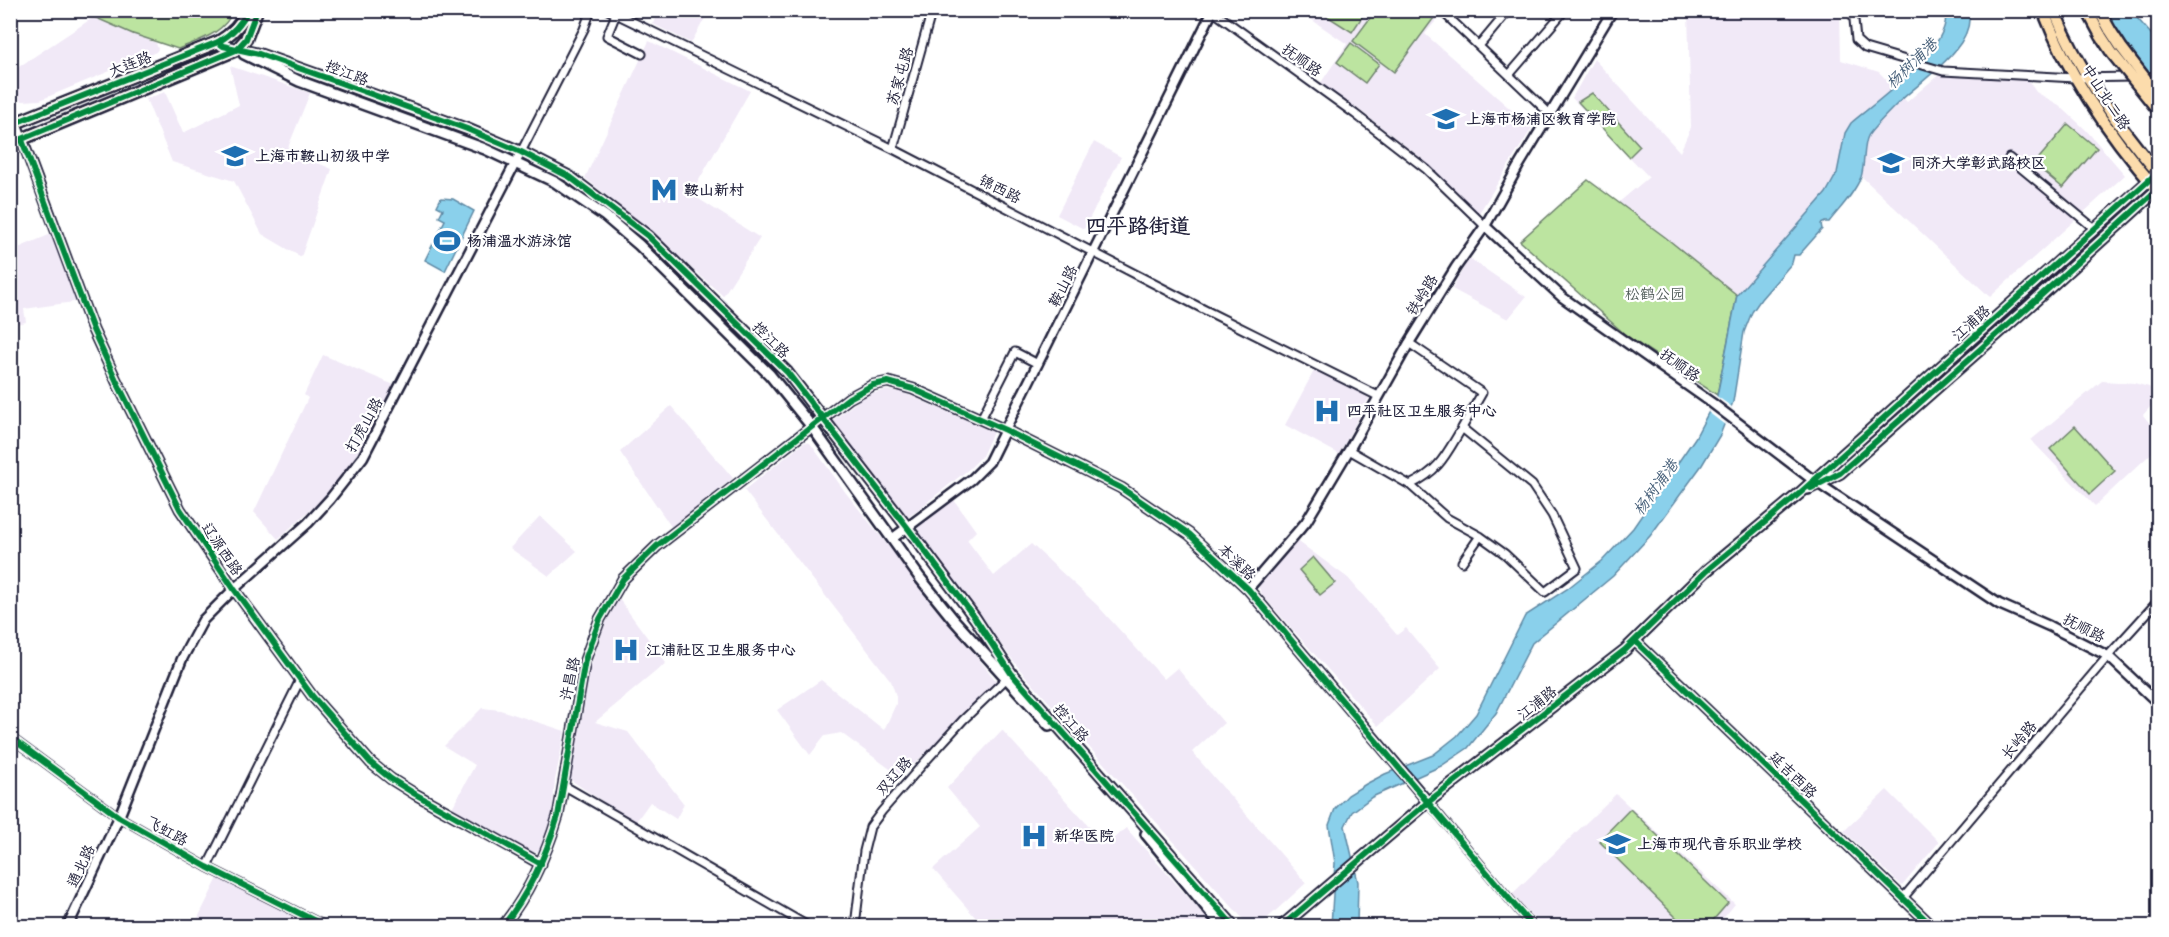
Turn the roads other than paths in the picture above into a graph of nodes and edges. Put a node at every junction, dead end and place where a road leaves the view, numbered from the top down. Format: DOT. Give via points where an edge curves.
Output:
graph roads {
  1 [pos="248,10"];
  2 [pos="257,10"];
  3 [pos="591,10"];
  4 [pos="609,10"];
  5 [pos="932,10"];
  6 [pos="1509,10"];
  7 [pos="1565,10"];
  8 [pos="1614,10"];
  9 [pos="1853,10"];
  10 [pos="2043,10"];
  11 [pos="2054,10"];
  12 [pos="2087,10"];
  13 [pos="2099,10"];
  14 [pos="1212,11"];
  15 [pos="616,14"];
  16 [pos="1445,14"];
  17 [pos="218,42"];
  18 [pos="1479,46"];
  19 [pos="236,50"];
  20 [pos="642,54"];
  21 [pos="1509,75"];
  22 [pos="2158,76"];
  23 [pos="2075,78"];
  24 [pos="2089,78"];
  25 [pos="2158,95"];
  26 [pos="2158,110"];
  27 [pos="10,112"];
  28 [pos="1550,114"];
  29 [pos="14,124"];
  30 [pos="22,140"];
  31 [pos="10,144"];
  32 [pos="893,149"];
  33 [pos="521,152"];
  34 [pos="2009,158"];
  35 [pos="516,165"];
  36 [pos="2155,175"];
  37 [pos="2158,190"];
  38 [pos="1485,226"];
  39 [pos="2095,229"];
  40 [pos="1094,252"];
  41 [pos="1409,343"];
  42 [pos="1038,364"];
  43 [pos="1378,396"];
  44 [pos="823,418"];
  45 [pos="981,419"];
  46 [pos="812,427"];
  47 [pos="1462,428"];
  48 [pos="1005,430"];
  49 [pos="1349,450"];
  50 [pos="1817,481"];
  51 [pos="1410,485"];
  52 [pos="907,527"];
  53 [pos="1480,537"];
  54 [pos="893,538"];
  55 [pos="1462,562"];
  56 [pos="234,589"];
  57 [pos="1248,589"];
  58 [pos="2158,601"];
  59 [pos="1635,641"];
  60 [pos="2108,656"];
  61 [pos="1009,676"];
  62 [pos="300,680"];
  63 [pos="2158,703"];
  64 [pos="10,737"];
  65 [pos="563,785"];
  66 [pos="1428,802"];
  67 [pos="118,818"];
  68 [pos="541,864"];
  69 [pos="207,867"];
  70 [pos="1903,898"];
  71 [pos="68,927"];
  72 [pos="325,927"];
  73 [pos="503,927"];
  74 [pos="808,927"];
  75 [pos="855,927"];
  76 [pos="1222,927"];
  77 [pos="1230,927"];
  78 [pos="1282,927"];
  79 [pos="1532,927"];
  80 [pos="1932,927"];
  1 -- 17 [label="main road, 大连路" via="234,32"];
  2 -- 19 [label="main road" via="246,39"];
  3 -- 33 [label="street, 打虎山路"];
  4 -- 15 [label="street, 锦西路"];
  5 -- 32 [label="street, 苏家屯路"];
  6 -- 18 [label="street"];
  7 -- 21 [label="street"];
  8 -- 28 [label="street, 铁岭路"];
  9 -- 23 [label="street" via="1855,36 1865,48 1943,71"];
  10 -- 23 [label="main road, 中山北二路"];
  11 -- 24 [label="main road, 中山北二路"];
  12 -- 26 [label="main road, bridge" via="2112,53"];
  13 -- 25 [label="main road, bridge" via="2121,47"];
  14 -- 38 [label="street, 抚顺路" via="1357,111"];
  14 -- 40 [label="street, 鞍山路"];
  15 -- 20 [label="street" via="607,36"];
  15 -- 32 [label="street, 锦西路"];
  16 -- 18 [label="street"];
  17 -- 19 [label="main road, 控江路"];
  17 -- 29 [label="main road, 大连路"];
  18 -- 21 [label="street"];
  19 -- 30 [label="main road, 大连路"];
  19 -- 33 [label="main road, 控江路" via="330,79"];
  19 -- 35 [label="main road, 控江路" via="299,81 485,149"];
  21 -- 28 [label="street"];
  22 -- 24 [label="street, bridge"];
  23 -- 24 [label="street"];
  23 -- 36 [label="main road, 中山北二路" via="2096,113"];
  24 -- 36 [label="main road, 中山北二路"];
  27 -- 29 [label="street, 辽源西路"];
  28 -- 38 [label="street, 铁岭路"];
  29 -- 30 [label="street, 辽源西路"];
  30 -- 31 [label="main road, 大连路"];
  30 -- 56 [label="street, 辽源西路" via="93,330 116,380 180,509"];
  32 -- 40 [label="street, 锦西路"];
  33 -- 35 [label="street, 打虎山路"];
  33 -- 44 [label="main road, 控江路" via="570,177 648,236 724,303"];
  34 -- 39 [label="street"];
  35 -- 46 [label="main road, 控江路" via="555,182 639,245 770,375"];
  35 -- 56 [label="street, 打虎山路" via="363,457 308,523"];
  36 -- 37 [label="main road, 中山北二路"];
  36 -- 50 [label="main road, 江浦路"];
  37 -- 50 [label="main road, 江浦路" via="1838,475"];
  38 -- 41 [label="street, 铁岭路"];
  38 -- 50 [label="street, 抚顺路" via="1556,292"];
  40 -- 42 [label="street, 鞍山路"];
  40 -- 43 [label="street, 锦西路"];
  41 -- 43 [label="street, 铁岭路"];
  41 -- 47 [label="street" via="1482,393"];
  42 -- 45 [label="street" via="1015,352"];
  42 -- 48 [label="street, 鞍山路"];
  43 -- 49 [label="street, 铁岭路"];
  44 -- 45 [label="street, 本溪路" via="861,390 888,382"];
  44 -- 46 [label="street, 许昌路"];
  44 -- 52 [label="main road, 控江路"];
  45 -- 48 [label="street, 本溪路"];
  46 -- 54 [label="main road, 控江路"];
  46 -- 65 [label="street, 许昌路" via="657,546 623,579 600,619 585,660"];
  47 -- 51 [label="street" via="1429,476"];
  47 -- 53 [label="street" via="1532,485 1552,514 1577,568 1545,592 1505,554"];
  48 -- 52 [label="street, 鞍山路" via="989,462 972,479"];
  48 -- 57 [label="street, 本溪路" via="1121,488 1189,534"];
  49 -- 51 [label="street"];
  49 -- 57 [label="street, 铁岭路" via="1306,522"];
  50 -- 59 [label="main road, 江浦路" via="1706,571"];
  50 -- 60 [label="street, 抚顺路" via="1998,604"];
  51 -- 53 [label="street" via="1447,518"];
  52 -- 54 [label="street, 鞍山路"];
  52 -- 61 [label="main road, 控江路" via="975,618"];
  53 -- 55 [label="street"];
  54 -- 61 [label="main road, 控江路" via="953,619"];
  56 -- 62 [label="street, 辽源西路"];
  56 -- 67 [label="street, 打虎山路" via="203,620 182,659"];
  57 -- 66 [label="street, 本溪路"];
  58 -- 60 [label="street, 长岭路"];
  59 -- 66 [label="main road, 江浦路"];
  59 -- 70 [label="street, 延吉西路"];
  60 -- 63 [label="street, 抚顺路"];
  60 -- 70 [label="street, 长岭路"];
  61 -- 75 [label="street, 双辽路" via="963,720 870,827"];
  61 -- 76 [label="main road, 控江路"];
  61 -- 77 [label="main road, 控江路" via="1223,914"];
  62 -- 68 [label="street, 辽源西路" via="364,755 391,779"];
  62 -- 69 [label="street"];
  64 -- 67 [label="street, 飞虹路"];
  65 -- 68 [label="street, 许昌路" via="558,816"];
  65 -- 74 [label="street"];
  66 -- 78 [label="main road, 江浦路"];
  66 -- 79 [label="street, 本溪路"];
  67 -- 69 [label="street, 飞虹路"];
  67 -- 71 [label="street, 通北路"];
  68 -- 73 [label="street, 许昌路"];
  69 -- 72 [label="street, 飞虹路"];
  70 -- 80 [label="street, 延吉西路"];
}
